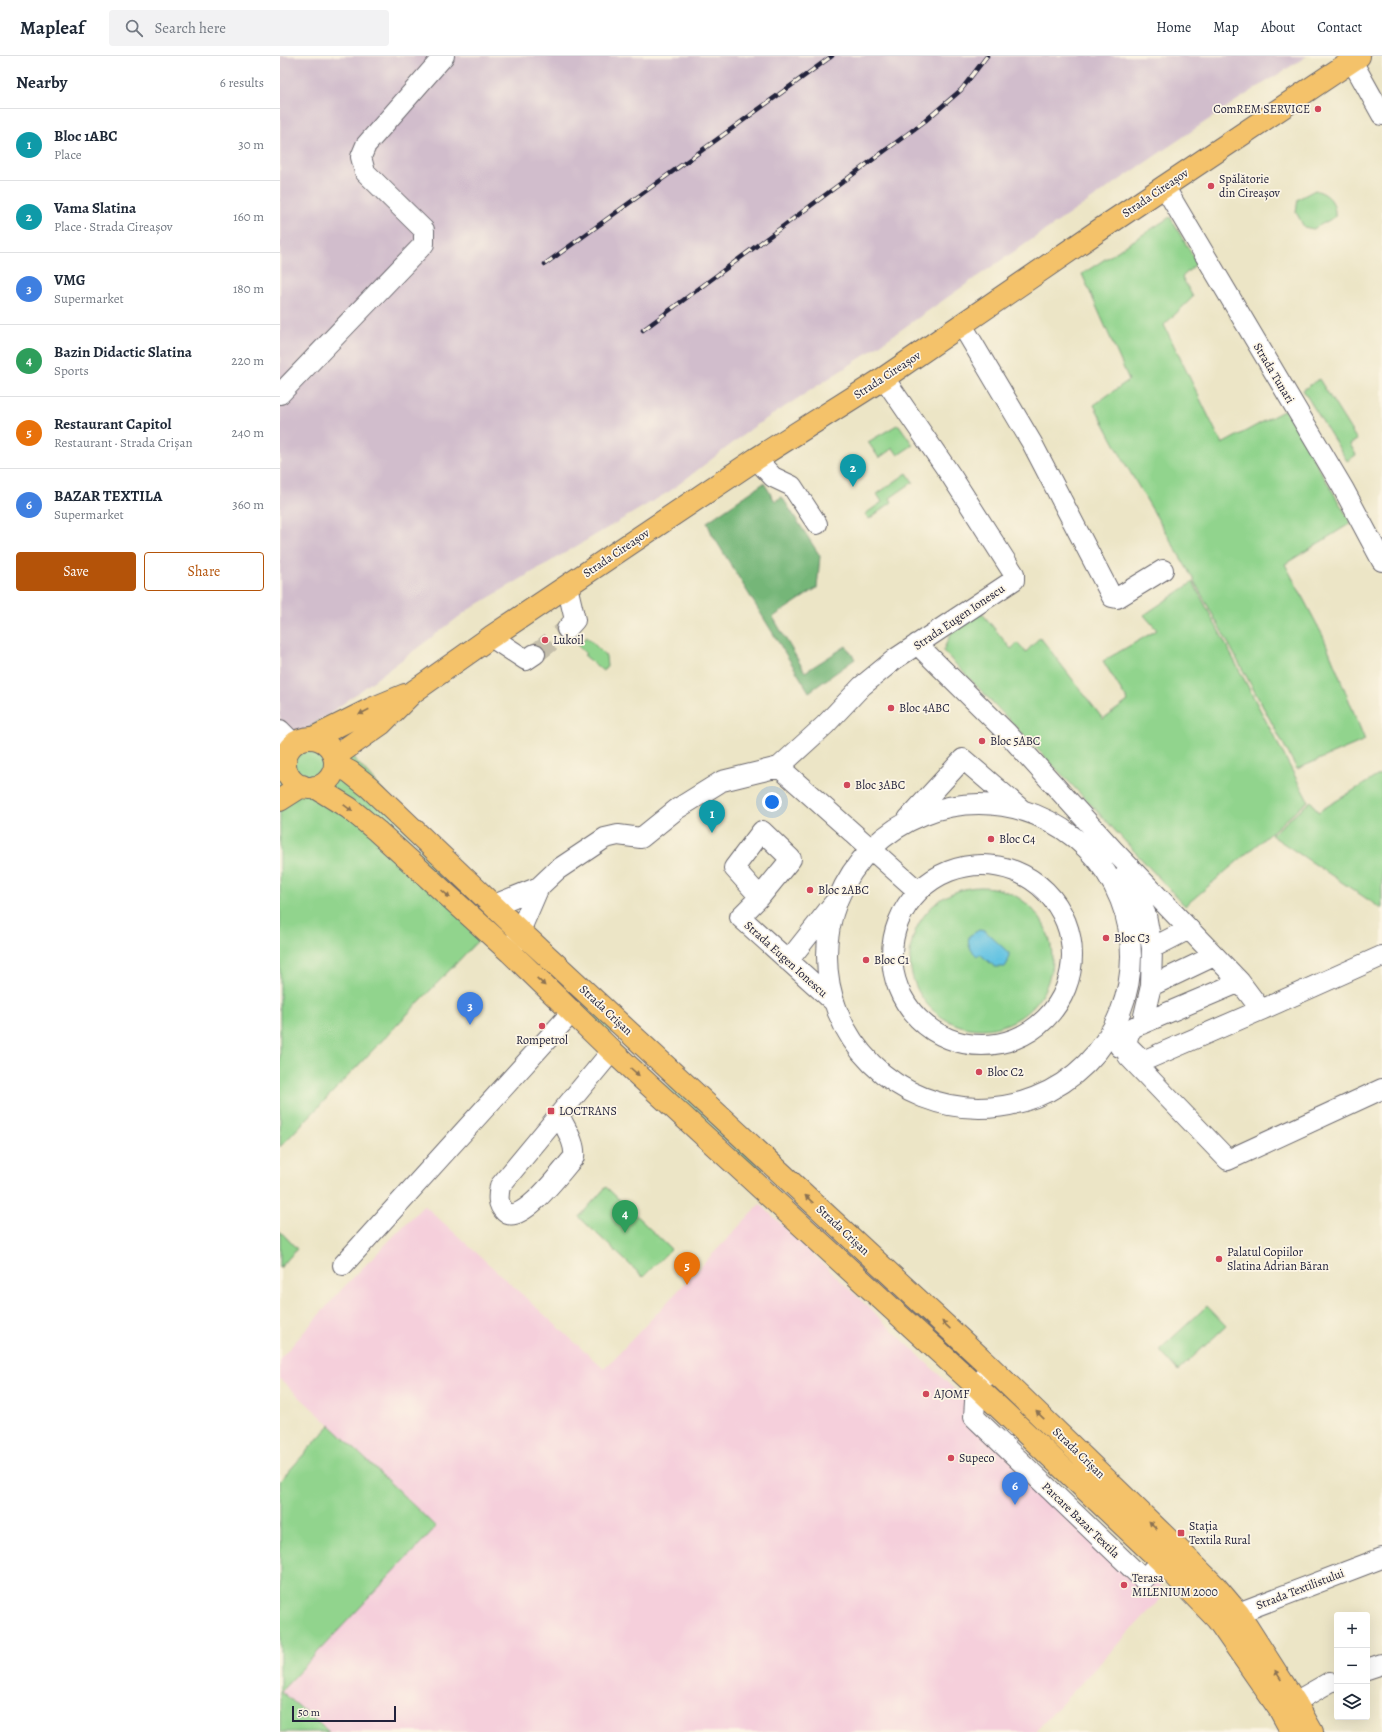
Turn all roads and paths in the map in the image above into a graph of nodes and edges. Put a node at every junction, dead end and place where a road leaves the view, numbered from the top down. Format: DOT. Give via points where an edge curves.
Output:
graph roads {
  1 [pos="444,56"];
  2 [pos="1356,58"];
  3 [pos="1382,115"];
  4 [pos="1164,186"];
  5 [pos="962,325"];
  6 [pos="884,378"];
  7 [pos="280,394"];
  8 [pos="756,459"];
  9 [pos="817,524"];
  10 [pos="1382,562"];
  11 [pos="1163,570"];
  12 [pos="566,586"];
  13 [pos="567,628"];
  14 [pos="491,637"];
  15 [pos="917,644"];
  16 [pos="535,654"];
  17 [pos="413,692"];
  18 [pos="291,747"];
  19 [pos="335,760"];
  20 [pos="779,767"];
  21 [pos="309,787"];
  22 [pos="280,800"];
  23 [pos="1021,809"];
  24 [pos="906,822"];
  25 [pos="870,848"];
  26 [pos="1114,851"];
  27 [pos="539,886"];
  28 [pos="918,891"];
  29 [pos="760,897"];
  30 [pos="837,898"];
  31 [pos="494,905"];
  32 [pos="1188,929"];
  33 [pos="521,932"];
  34 [pos="1152,948"];
  35 [pos="510,952"];
  36 [pos="1214,956"];
  37 [pos="1382,956"];
  38 [pos="788,961"];
  39 [pos="1240,982"];
  40 [pos="1151,986"];
  41 [pos="833,1001"];
  42 [pos="1261,1010"];
  43 [pos="572,1012"];
  44 [pos="1142,1024"];
  45 [pos="1118,1043"];
  46 [pos="612,1051"];
  47 [pos="1382,1089"];
  48 [pos="559,1115"];
  49 [pos="343,1265"];
  50 [pos="992,1369"];
  51 [pos="976,1386"];
  52 [pos="1169,1554"];
  53 [pos="1382,1558"];
  54 [pos="1238,1613"];
  55 [pos="1217,1619"];
  56 [pos="1382,1664"];
  57 [pos="1370,1668"];
  58 [pos="1330,1682"];
  59 [pos="1296,1702"];
  60 [pos="1292,1732"];
  61 [pos="1312,1732"];
  1 -- 7 [label="street" via="366,145 361,156 365,172 424,230 424,244"];
  2 -- 3 [label="street"];
  2 -- 4 [label="main road, Strada Cireașov"];
  4 -- 5 [label="main road, Strada Cireașov"];
  4 -- 10 [label="street, Strada Tunari" via="1343,488"];
  5 -- 6 [label="main road, Strada Cireașov"];
  5 -- 11 [label="street" via="1032,443 1112,597 1117,598"];
  6 -- 8 [label="main road, Strada Cireașov"];
  6 -- 15 [label="street, Strada Eugen Ionescu" via="1014,574 1014,580"];
  8 -- 9 [label="street" via="772,477 792,486"];
  8 -- 12 [label="main road, Strada Cireașov"];
  12 -- 13 [label="street" via="575,620"];
  12 -- 14 [label="main road, Strada Cireașov"];
  14 -- 16 [label="street" via="526,660"];
  14 -- 17 [label="main road, Strada Cireașov"];
  15 -- 20 [label="street, Strada Eugen Ionescu" via="862,686 825,725"];
  15 -- 26 [label="street" via="1006,732"];
  17 -- 18 [label="main road, Strada Cireașov, one-way"];
  17 -- 19 [label="main road, Strada Cireașov" via="381,724"];
  18 -- 19 [label="main road" via="326,744"];
  18 -- 21 [label="main road" via="286,768 289,776 295,782"];
  19 -- 21 [label="main road" via="334,772 329,779 323,784"];
  19 -- 31 [label="main road, Strada Crișan" via="365,784"];
  20 -- 25 [label="street"];
  20 -- 27 [label="street, Strada Eugen Ionescu" via="722,781 676,809 641,838 618,835 605,838 557,870"];
  21 -- 22 [label="main road"];
  21 -- 35 [label="main road, Strada Crișan, one-way" via="336,799 377,831"];
  23 -- 24 [label="street, Strada Eugen Ionescu" via="982,803 950,806"];
  23 -- 24 [label="street" via="963,759"];
  23 -- 45 [label="street, Strada Eugen Ionescu" via="1050,821 1076,839 1105,871 1124,910 1131,953"];
  24 -- 25 [label="street, Strada Eugen Ionescu"];
  25 -- 28 [label="street"];
  25 -- 30 [label="street, Strada Eugen Ionescu" via="851,872"];
  26 -- 32 [label="street"];
  26 -- 34 [label="street" via="1134,885 1146,915"];
  27 -- 31 [label="street, Strada Eugen Ionescu"];
  27 -- 33 [label="street, Strada Eugen Ionescu"];
  28 -- 28 [label="street" via="904,909 894,931 891,954 894,978 903,999 917,1018 938,1034 964,1044 990,1045 1017,1039 1040,1025 1058,1005 1069,981 1073,955 1069,929 1058,906 1041,886 1018,871 992,864 965,866 939,874"];
  29 -- 38 [label="street, Strada Eugen Ionescu" via="740,917"];
  30 -- 38 [label="street"];
  30 -- 41 [label="street, Strada Eugen Ionescu" via="826,950"];
  31 -- 33 [label="main road, Strada Crișan"];
  32 -- 34 [label="street"];
  32 -- 36 [label="street"];
  33 -- 35 [label="street, Strada Eugen Ionescu"];
  50 -- 33 [label="main road, Strada Crișan, one-way"];
  34 -- 40 [label="street"];
  35 -- 43 [label="main road, Strada Crișan, one-way"];
  36 -- 39 [label="street"];
  36 -- 40 [label="street"];
  37 -- 42 [label="street"];
  38 -- 41 [label="street, Strada Eugen Ionescu"];
  39 -- 42 [label="street"];
  39 -- 44 [label="street"];
  40 -- 44 [label="street"];
  41 -- 45 [label="street, Strada Eugen Ionescu" via="846,1032 866,1059 885,1077 920,1098 955,1107 990,1109 1026,1102 1058,1087"];
  42 -- 45 [label="street" via="1143,1061"];
  43 -- 46 [label="main road, Strada Crișan"];
  43 -- 49 [label="street"];
  44 -- 45 [label="street" via="1134,1027"];
  45 -- 47 [label="street" via="1228,1160"];
  46 -- 48 [label="street"];
  46 -- 51 [label="main road, Strada Crișan, one-way"];
  48 -- 48 [label="street" via="500,1186 498,1198 501,1208 507,1214 514,1215 531,1206 574,1157 573,1143"];
  50 -- 51 [label="street"];
  52 -- 50 [label="main road, Strada Crișan, one-way"];
  51 -- 52 [label="main road, Strada Crișan"];
  52 -- 54 [label="main road, Strada Crișan" via="1216,1587"];
  52 -- 55 [label="main road, Strada Crișan"];
  53 -- 54 [label="street, Strada Textilistului"];
  54 -- 55 [label="street, Strada Textilistului"];
  59 -- 54 [label="main road, Strada Crișan, one-way"];
  55 -- 60 [label="main road, Strada Crișan" via="1280,1710"];
  56 -- 57 [label="street"];
  58 -- 59 [label="street"];
  59 -- 61 [label="main road, Strada Crișan"];
}
